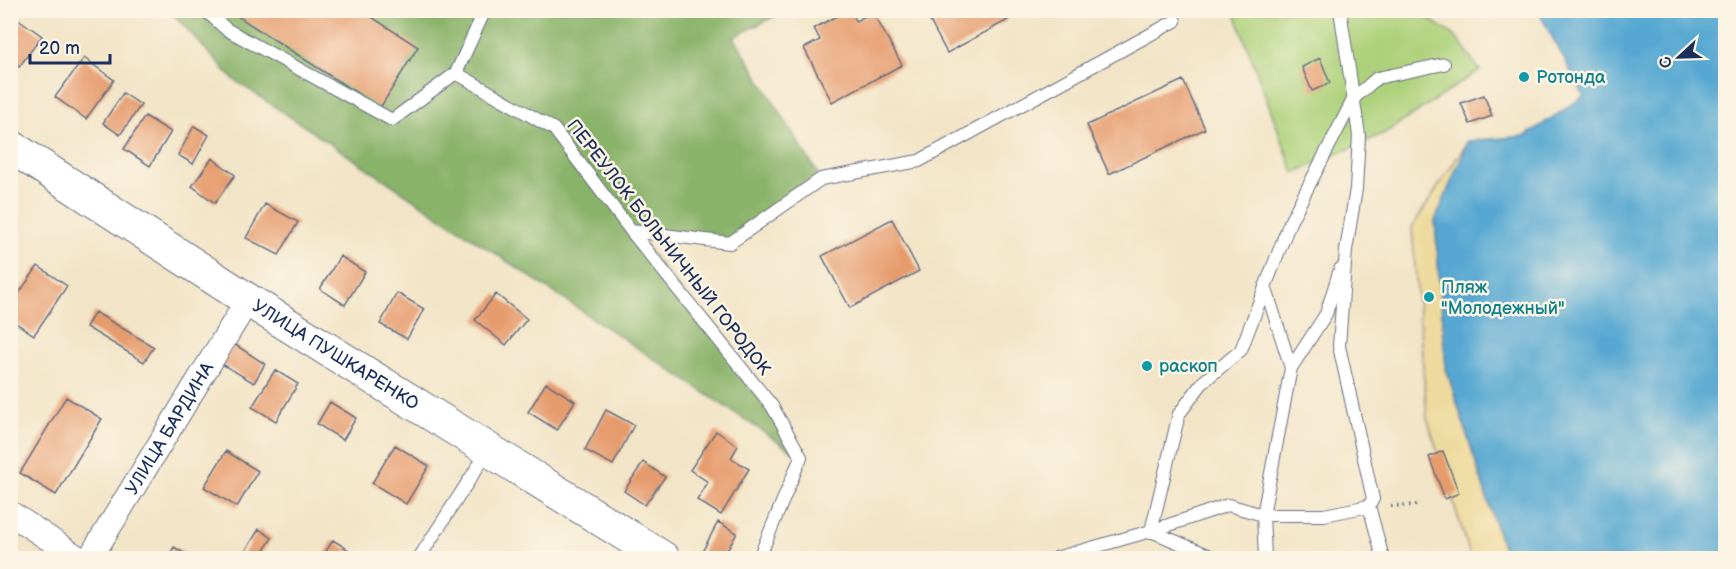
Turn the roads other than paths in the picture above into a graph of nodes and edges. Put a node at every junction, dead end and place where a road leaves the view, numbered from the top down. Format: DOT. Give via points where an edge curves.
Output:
graph roads {
  1 [pos="205,10"];
  2 [pos="485,10"];
  3 [pos="1340,10"];
  4 [pos="1175,21"];
  5 [pos="1444,64"];
  6 [pos="456,73"];
  7 [pos="1354,98"];
  8 [pos="10,146"];
  9 [pos="632,231"];
  10 [pos="1346,250"];
  11 [pos="1265,286"];
  12 [pos="248,300"];
  13 [pos="1291,368"];
  14 [pos="488,450"];
  15 [pos="1369,506"];
  16 [pos="10,513"];
  17 [pos="1263,515"];
  18 [pos="1151,531"];
  19 [pos="78,558"];
  20 [pos="90,558"];
  21 [pos="419,558"];
  22 [pos="663,558"];
  23 [pos="759,558"];
  24 [pos="1056,558"];
  25 [pos="1215,558"];
  26 [pos="1265,558"];
  27 [pos="1383,558"];
  1 -- 6 [label="lane" via="226,29 392,120"];
  2 -- 6 [label="lane"];
  3 -- 7 [label="lane"];
  4 -- 9 [label="lane" via="919,161 821,179 730,243"];
  5 -- 7 [label="lane" via="1377,78"];
  6 -- 9 [label="lane, ПЕРЕУЛОК БОЛЬНИЧНЫЙ ГОРОДОК" via="554,129"];
  7 -- 10 [label="lane" via="1359,135 1356,189"];
  7 -- 11 [label="lane" via="1290,222"];
  8 -- 12 [label="main road, УЛИЦА ПУШКАРЕНКО"];
  9 -- 23 [label="lane, ПЕРЕУЛОК БОЛЬНИЧНЫЙ ГОРОДОК" via="772,406 801,457"];
  10 -- 13 [label="lane" via="1326,314"];
  10 -- 15 [label="lane" via="1339,346 1373,499"];
  11 -- 13 [label="lane"];
  11 -- 18 [label="lane" via="1241,350 1203,382 1179,414"];
  12 -- 14 [label="main road, УЛИЦА ПУШКАРЕНКО"];
  12 -- 20 [label="street, УЛИЦА БАРДИНА"];
  13 -- 17 [label="lane"];
  14 -- 21 [label="lane"];
  14 -- 22 [label="main road, УЛИЦА ПУШКАРЕНКО"];
  15 -- 17 [label="lane" via="1324,515"];
  15 -- 27 [label="lane"];
  16 -- 19 [label="street"];
  17 -- 18 [label="lane" via="1228,505"];
  17 -- 26 [label="lane"];
  18 -- 24 [label="lane"];
  18 -- 25 [label="lane"];
}
